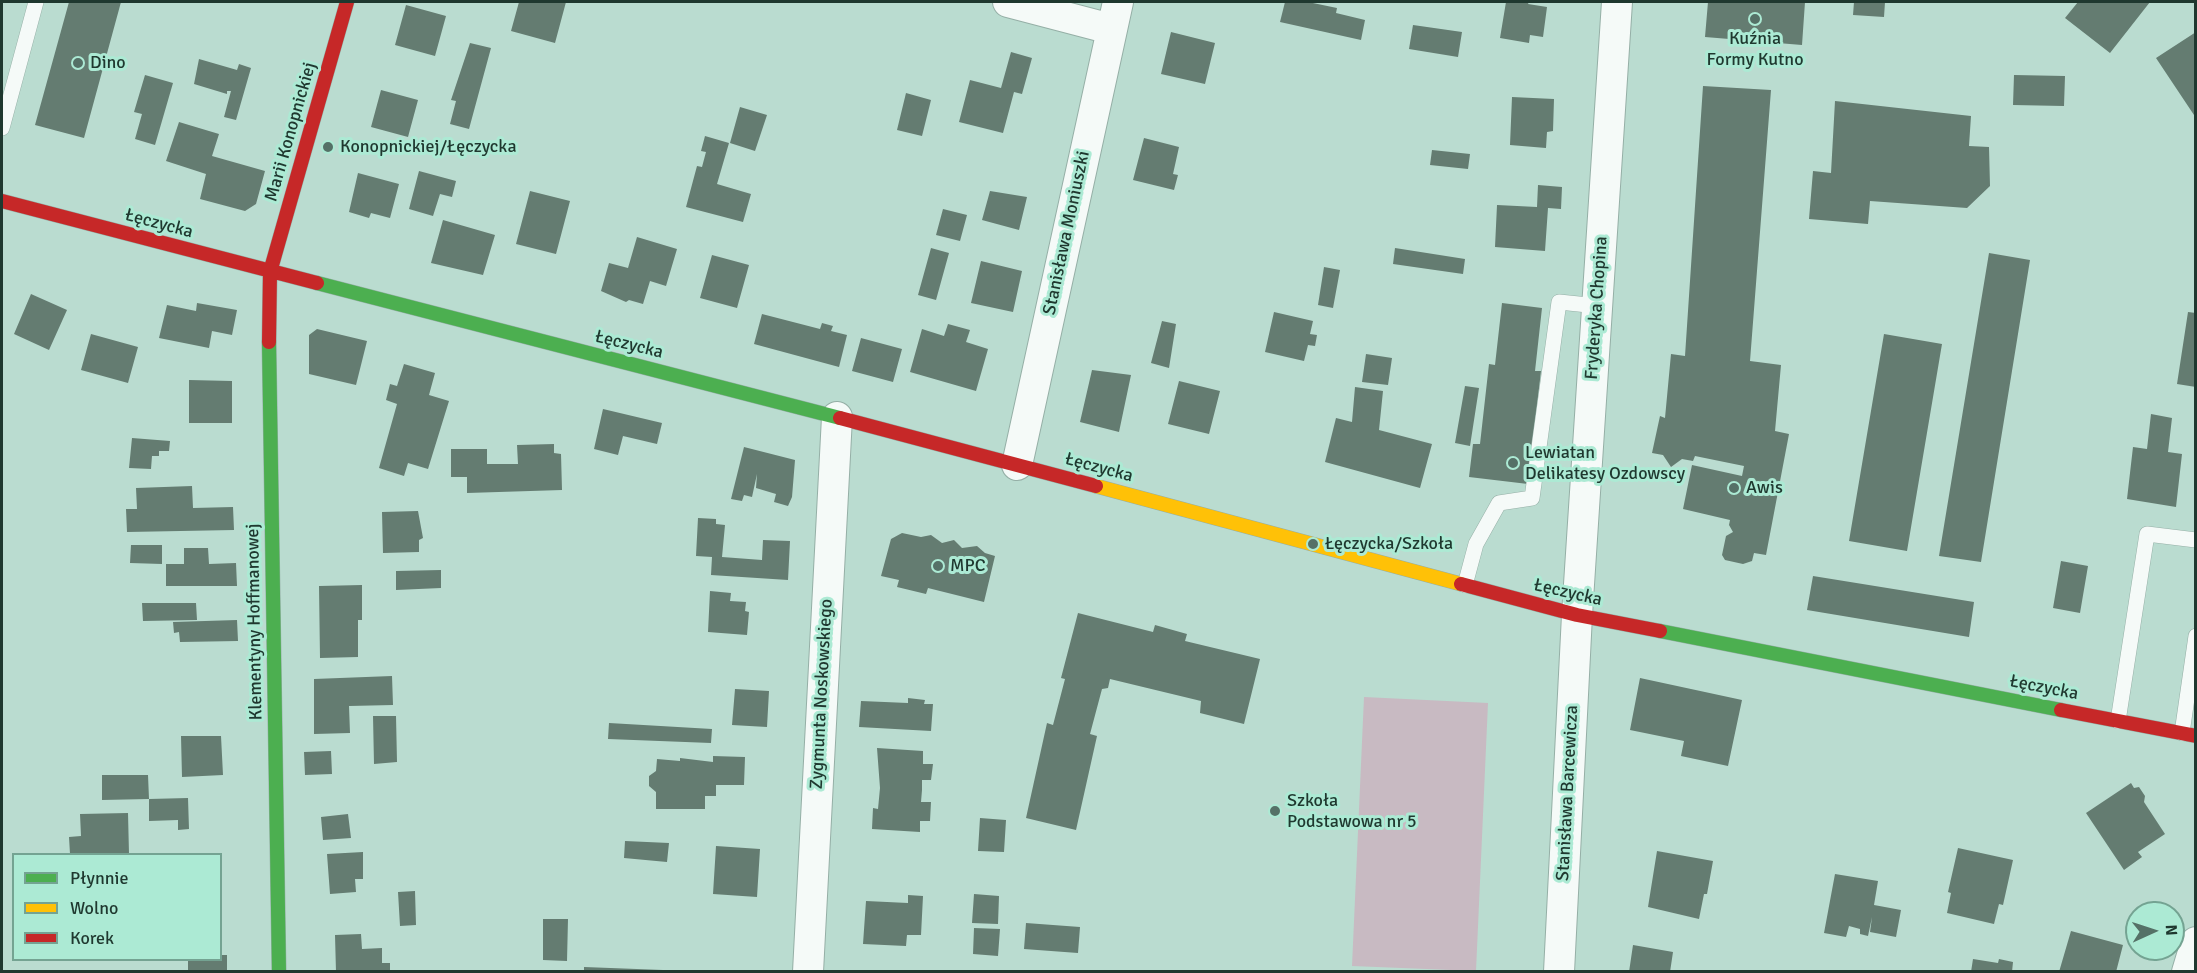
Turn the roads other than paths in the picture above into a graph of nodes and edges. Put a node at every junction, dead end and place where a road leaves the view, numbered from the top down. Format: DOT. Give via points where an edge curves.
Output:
graph roads {
  1 [pos="36,2"];
  2 [pos="347,2"];
  3 [pos="1008,2"];
  4 [pos="1617,2"];
  5 [pos="1115,15"];
  6 [pos="2,128"];
  7 [pos="2,201"];
  8 [pos="270,272"];
  9 [pos="1598,306"];
  10 [pos="837,417"];
  11 [pos="1017,465"];
  12 [pos="2196,540"];
  13 [pos="1465,585"];
  14 [pos="1577,615"];
  15 [pos="2196,636"];
  16 [pos="2118,721"];
  17 [pos="2189,734"];
  18 [pos="2196,942"];
  19 [pos="279,972"];
  20 [pos="808,972"];
  21 [pos="1559,972"];
  22 [pos="2187,972"];
  1 -- 6 [label="lane"];
  2 -- 8 [label="street, Marii Konopnickiej"];
  3 -- 5 [label="street"];
  4 -- 9 [label="street, Fryderyka Chopina"];
  5 -- 11 [label="street, Stanisława Moniuszki"];
  7 -- 8 [label="street, Łęczycka"];
  8 -- 10 [label="street, Łęczycka"];
  8 -- 19 [label="street, Klementyny Hoffmanowej"];
  9 -- 13 [label="lane" via="1560,302 1532,498 1499,503 1476,544"];
  9 -- 14 [label="street, Fryderyka Chopina"];
  10 -- 11 [label="street, Łęczycka"];
  10 -- 20 [label="street, Zygmunta Noskowskiego"];
  11 -- 13 [label="street, Łęczycka"];
  12 -- 16 [label="lane" via="2147,534"];
  13 -- 14 [label="street, Łęczycka"];
  14 -- 16 [label="street, Łęczycka"];
  14 -- 21 [label="street, Stanisława Barcewicza"];
  15 -- 17 [label="lane"];
  16 -- 17 [label="street, Łęczycka"];
  18 -- 22 [label="street"];
}
